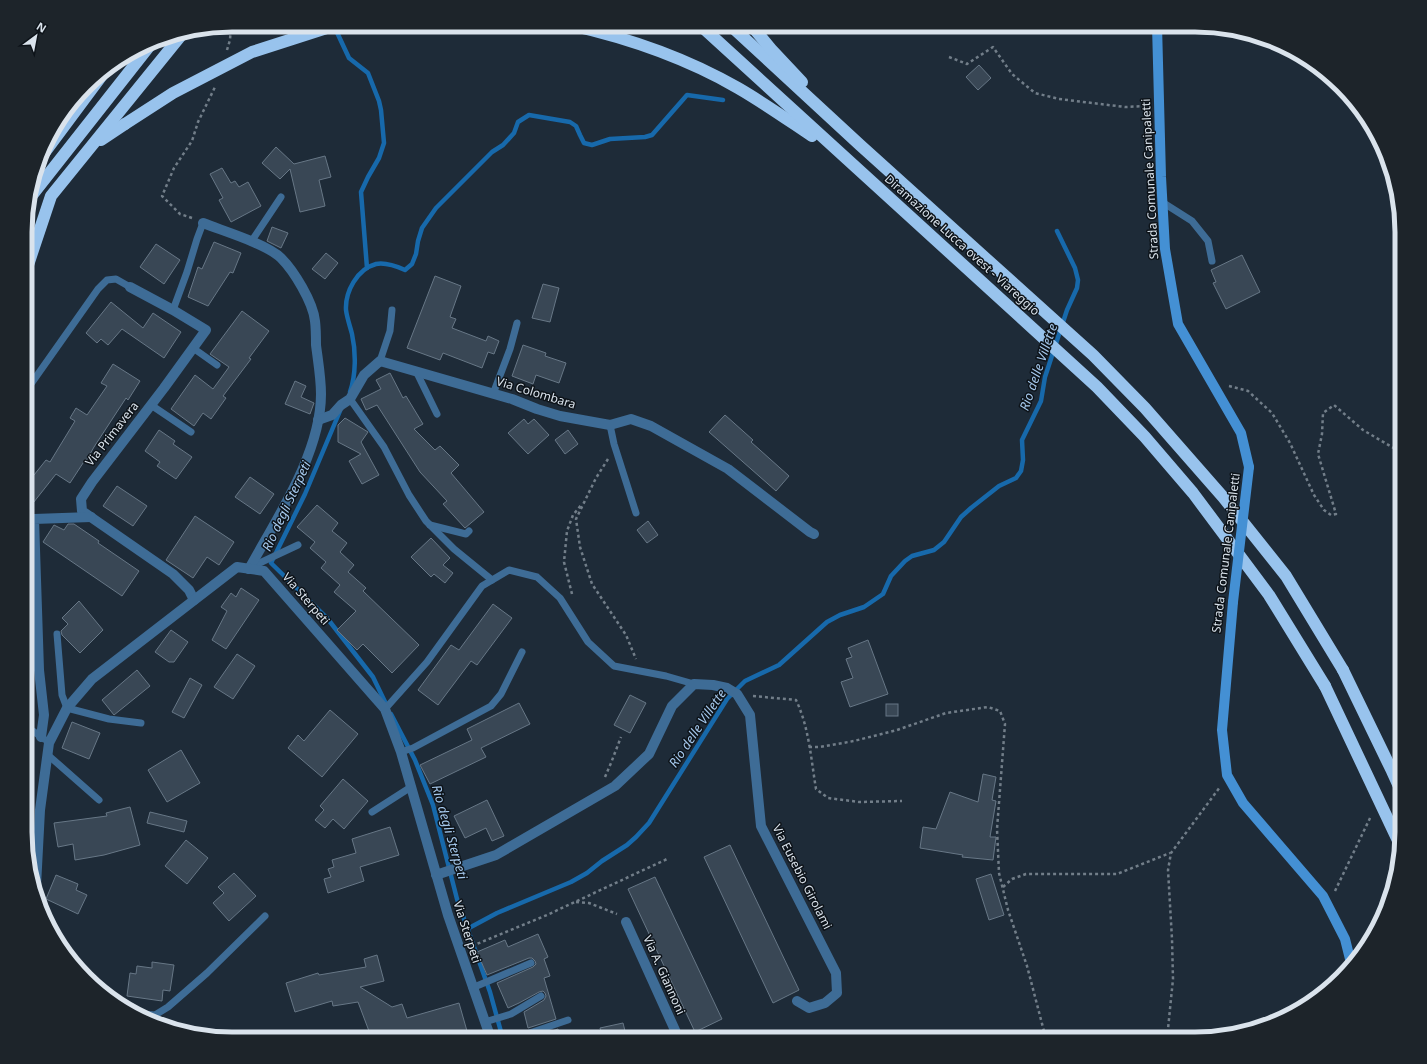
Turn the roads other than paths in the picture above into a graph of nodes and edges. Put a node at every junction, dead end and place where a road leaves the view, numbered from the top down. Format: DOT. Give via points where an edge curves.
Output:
graph roads {
  1 [pos="314,32"];
  2 [pos="602,32"];
  3 [pos="708,32"];
  4 [pos="738,32"];
  5 [pos="757,32"];
  6 [pos="1157,32"];
  7 [pos="178,40"];
  8 [pos="146,52"];
  9 [pos="89,93"];
  10 [pos="57,136"];
  11 [pos="860,145"];
  12 [pos="92,146"];
  13 [pos="849,161"];
  14 [pos="37,189"];
  15 [pos="282,196"];
  16 [pos="1162,202"];
  17 [pos="203,224"];
  18 [pos="251,242"];
  19 [pos="32,253"];
  20 [pos="1212,261"];
  21 [pos="130,287"];
  22 [pos="173,310"];
  23 [pos="392,310"];
  24 [pos="517,323"];
  25 [pos="193,348"];
  26 [pos="380,362"];
  27 [pos="217,364"];
  28 [pos="416,371"];
  29 [pos="32,383"];
  30 [pos="493,394"];
  31 [pos="347,402"];
  32 [pos="150,405"];
  33 [pos="437,414"];
  34 [pos="318,420"];
  35 [pos="610,424"];
  36 [pos="192,432"];
  37 [pos="636,513"];
  38 [pos="91,518"];
  39 [pos="430,525"];
  40 [pos="469,531"];
  41 [pos="814,534"];
  42 [pos="298,545"];
  43 [pos="248,569"];
  44 [pos="492,580"];
  45 [pos="194,600"];
  46 [pos="56,634"];
  47 [pos="522,652"];
  48 [pos="694,684"];
  49 [pos="67,708"];
  50 [pos="386,709"];
  51 [pos="141,723"];
  52 [pos="32,730"];
  53 [pos="45,740"];
  54 [pos="402,752"];
  55 [pos="48,755"];
  56 [pos="1395,778"];
  57 [pos="411,787"];
  58 [pos="99,800"];
  59 [pos="372,812"];
  60 [pos="1395,834"];
  61 [pos="32,836"];
  62 [pos="38,840"];
  63 [pos="37,873"];
  64 [pos="440,874"];
  65 [pos="265,916"];
  66 [pos="626,922"];
  67 [pos="1350,959"];
  68 [pos="531,963"];
  69 [pos="476,987"];
  70 [pos="541,996"];
  71 [pos="797,1001"];
  72 [pos="151,1015"];
  73 [pos="568,1020"];
  74 [pos="487,1021"];
  75 [pos="489,1032"];
  76 [pos="533,1032"];
  77 [pos="676,1032"];
  1 -- 12 [label="highway, bridge" via="252,52 173,93"];
  2 -- 13 [label="highway" via="661,52 737,87"];
  3 -- 13 [label="highway, Diramazione Lucca ovest - Viareggio"];
  4 -- 11 [label="highway, Diramazione Lucca ovest - Viareggio"];
  5 -- 11 [label="highway"];
  6 -- 16 [label="street, Strada Comunale Canipaletti"];
  7 -- 12 [label="highway"];
  8 -- 14 [label="highway"];
  9 -- 10 [label="highway"];
  11 -- 56 [label="highway, Diramazione Lucca ovest - Viareggio, bridge" via="1093,355 1206,477 1286,576 1343,670"];
  12 -- 19 [label="highway" via="51,196"];
  13 -- 60 [label="highway, Diramazione Lucca ovest - Viareggio, bridge" via="1097,387 1145,437 1192,493 1269,596 1325,686"];
  15 -- 18 [label="lane"];
  16 -- 20 [label="lane" via="1192,221 1208,241"];
  16 -- 67 [label="street, Strada Comunale Canipaletti, bridge" via="1165,249 1178,324 1241,433 1249,467 1233,602 1222,730 1228,777 1243,803 1323,896 1345,939"];
  17 -- 18 [label="street"];
  17 -- 22 [label="lane"];
  18 -- 34 [label="street" via="280,257 307,295 315,320 321,394"];
  21 -- 22 [label="street, Via Primavera"];
  21 -- 29 [label="lane" via="116,279 107,280"];
  22 -- 25 [label="street, Via Primavera" via="206,330"];
  23 -- 26 [label="lane" via="390,331"];
  24 -- 30 [label="lane"];
  25 -- 27 [label="lane"];
  25 -- 32 [label="street, Via Primavera"];
  26 -- 28 [label="street, Via Colombara"];
  26 -- 31 [label="street" via="364,374"];
  28 -- 30 [label="street, Via Colombara"];
  28 -- 33 [label="lane"];
  30 -- 35 [label="street, Via Colombara" via="512,398 560,416"];
  31 -- 34 [label="street" via="332,415"];
  31 -- 39 [label="lane" via="384,447 409,495"];
  32 -- 36 [label="lane"];
  32 -- 38 [label="street, Via Primavera" via="81,499 82,511"];
  34 -- 43 [label="street" via="309,454 292,493"];
  35 -- 37 [label="lane"];
  35 -- 41 [label="street, Via Colombara" via="631,420 651,426 728,469"];
  38 -- 45 [label="street, Via Primavera" via="173,574"];
  38 -- 53 [label="street" via="34,519 39,670"];
  39 -- 40 [label="lane" via="466,534"];
  39 -- 44 [label="lane" via="454,549"];
  42 -- 43 [label="lane"];
  43 -- 45 [label="street, Via Sterpeti" via="237,567"];
  43 -- 50 [label="street, Via Sterpeti" via="264,571"];
  44 -- 48 [label="lane" via="509,570 537,577 560,598 588,642 614,666"];
  44 -- 50 [label="lane" via="482,586 426,662"];
  45 -- 49 [label="street, Via Sterpeti" via="92,679"];
  46 -- 49 [label="lane" via="62,695"];
  47 -- 54 [label="lane" via="501,694 491,706"];
  48 -- 64 [label="street" via="672,706 649,754 615,786 496,855"];
  48 -- 71 [label="street, Via Eusebio Girolami" via="727,688 737,694 750,715 761,826 836,973 837,993 825,1003 809,1008"];
  49 -- 51 [label="lane" via="108,719"];
  49 -- 53 [label="street, Via Sterpeti"];
  50 -- 54 [label="street, Via Sterpeti"];
  52 -- 53 [label="lane"];
  53 -- 55 [label="street, Via Sterpeti"];
  54 -- 57 [label="street, Via Sterpeti"];
  55 -- 58 [label="lane"];
  55 -- 62 [label="street, Via Sterpeti"];
  57 -- 59 [label="lane"];
  57 -- 64 [label="street, Via Sterpeti"];
  61 -- 62 [label="lane"];
  62 -- 63 [label="street, Via Sterpeti"];
  64 -- 69 [label="street, Via Sterpeti" via="448,915"];
  65 -- 72 [label="lane" via="168,1007 155,1015"];
  66 -- 77 [label="street, Via A. Giannoni"];
  68 -- 69 [label="lane"];
  69 -- 74 [label="street, Via Sterpeti"];
  70 -- 74 [label="lane" via="511,1014"];
  73 -- 76 [label="lane"];
  74 -- 75 [label="street, Via Sterpeti"];
}
